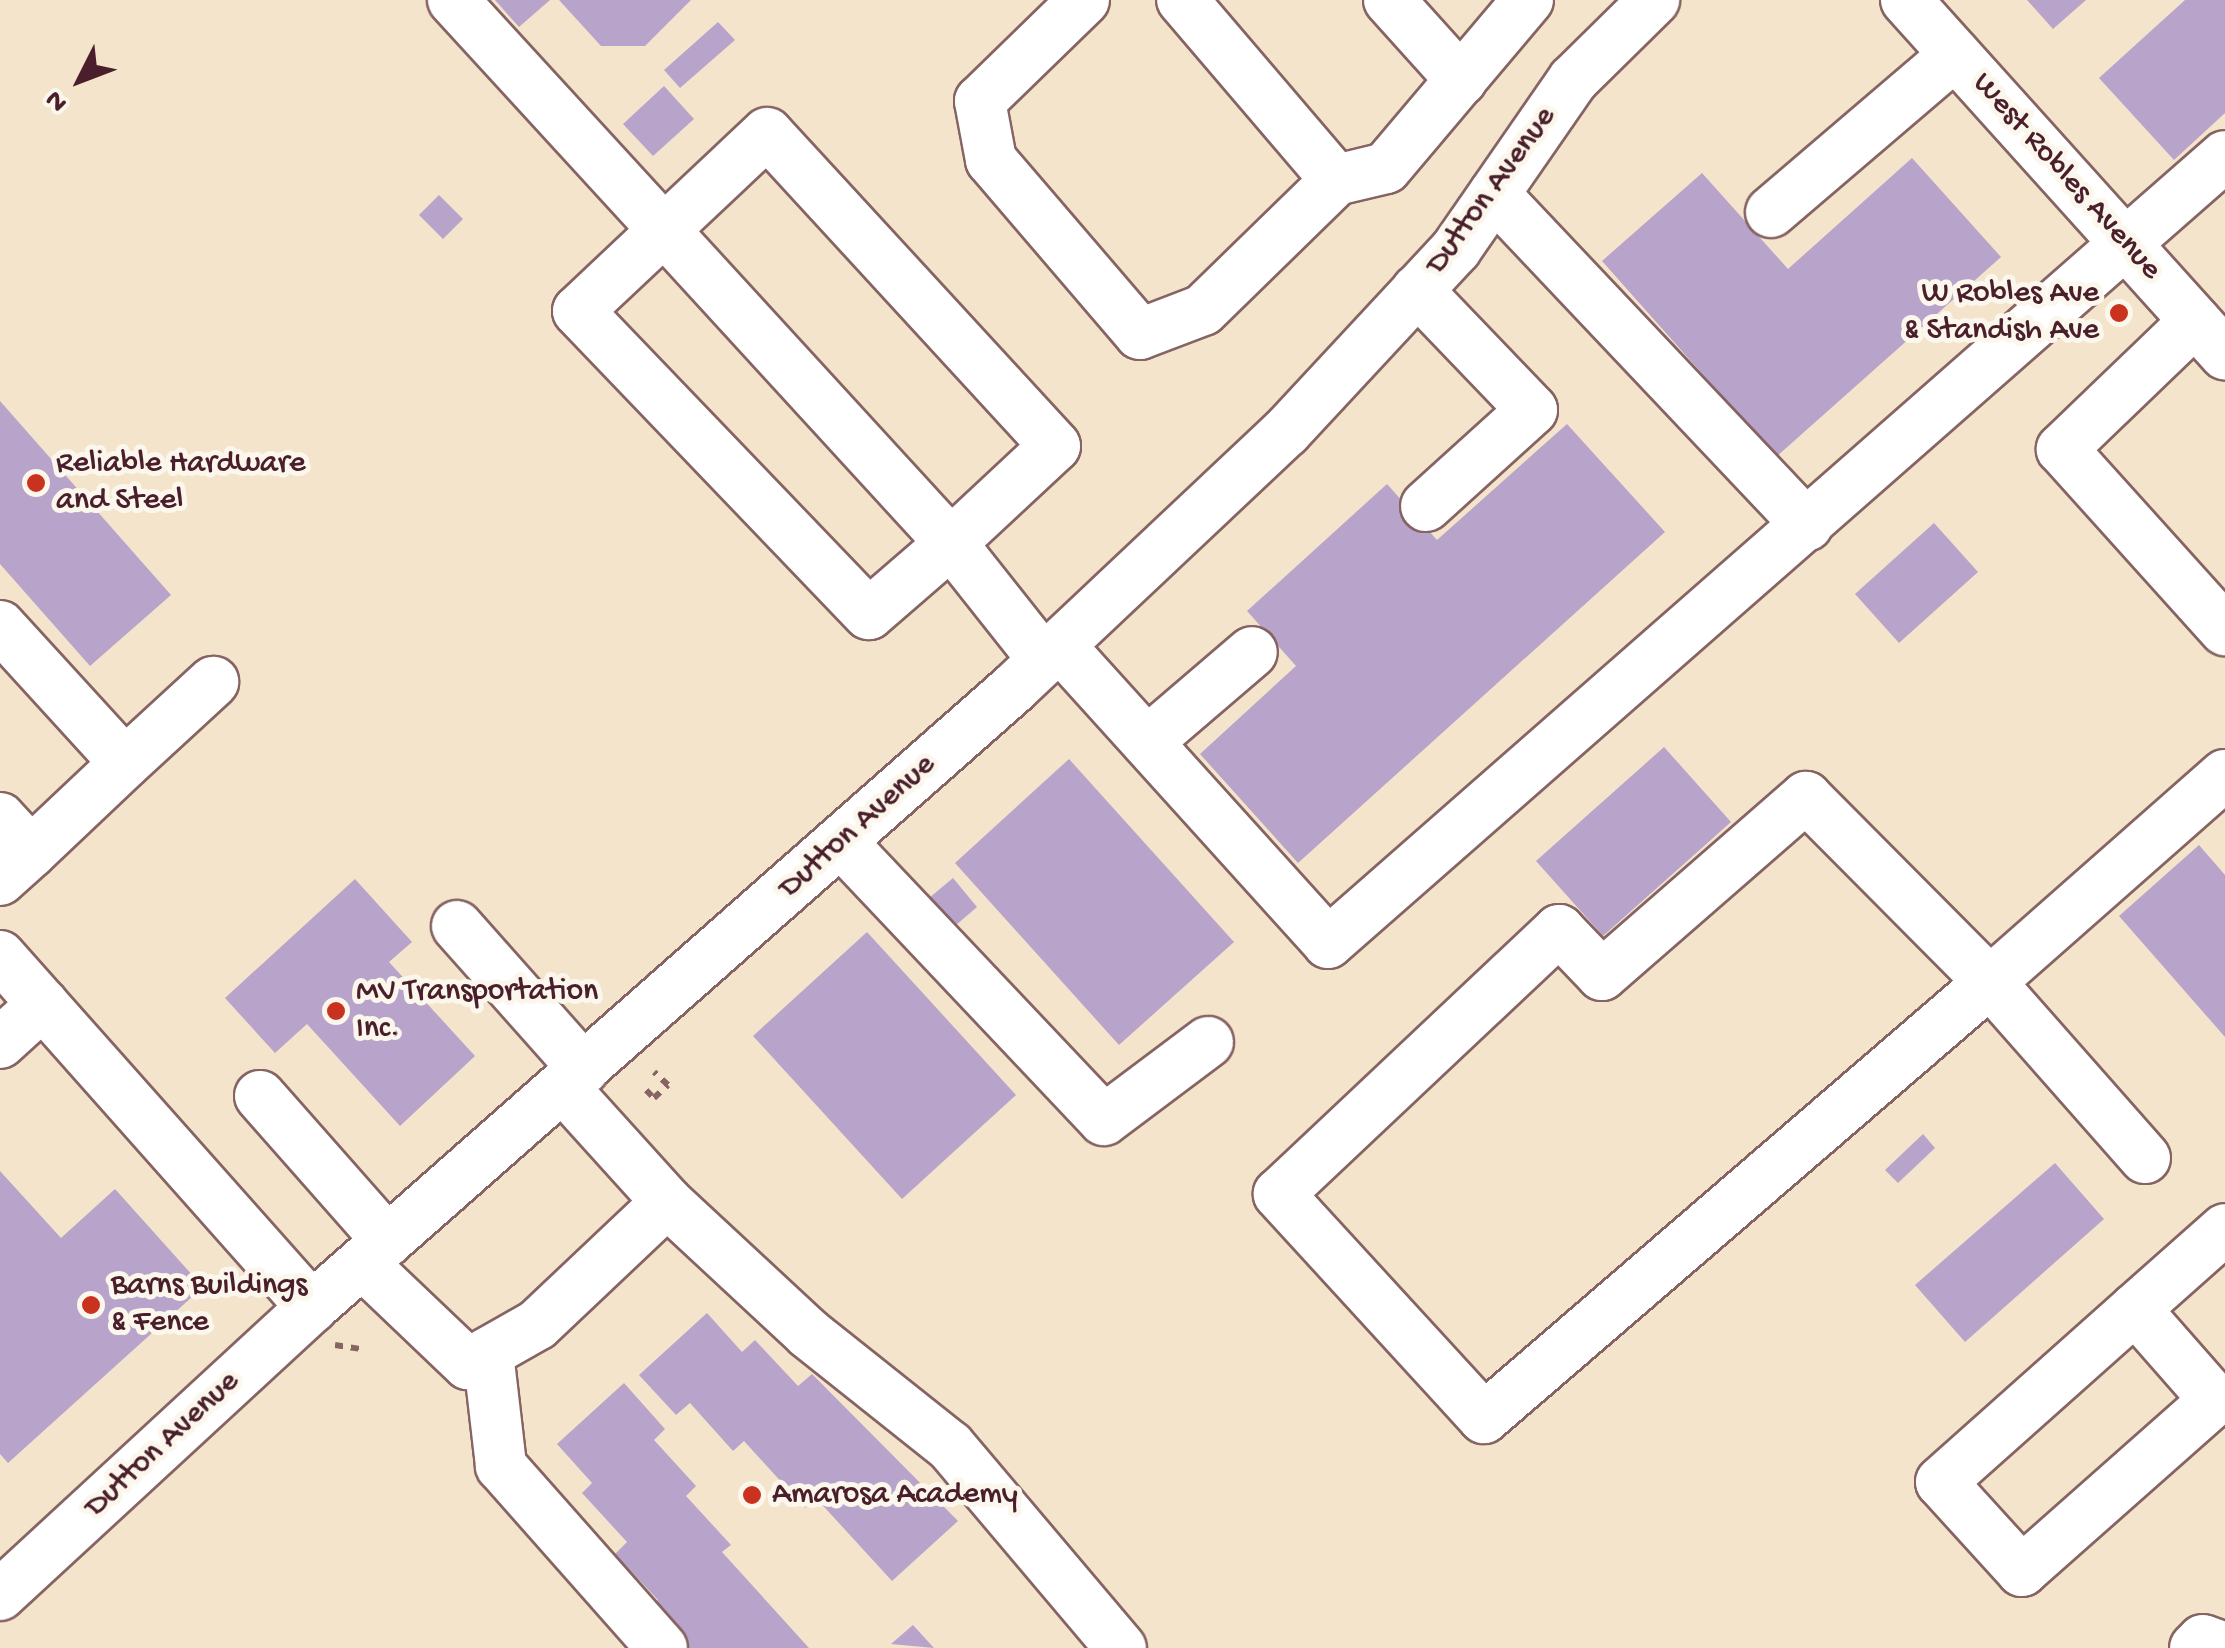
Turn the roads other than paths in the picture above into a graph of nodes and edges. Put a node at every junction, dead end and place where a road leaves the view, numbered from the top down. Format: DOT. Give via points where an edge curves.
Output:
graph roads {
  1 [pos="453,0"];
  2 [pos="1084,0"];
  3 [pos="1182,0"];
  4 [pos="1389,0"];
  5 [pos="1528,0"];
  6 [pos="1654,0"];
  7 [pos="1906,0"];
  8 [pos="1956,55"];
  9 [pos="1461,80"];
  10 [pos="2225,156"];
  11 [pos="1336,180"];
  12 [pos="1494,194"];
  13 [pos="1771,212"];
  14 [pos="664,230"];
  15 [pos="2127,245"];
  16 [pos="1418,290"];
  17 [pos="2215,338"];
  18 [pos="1426,506"];
  19 [pos="1806,525"];
  20 [pos="951,543"];
  21 [pos="0,626"];
  22 [pos="2225,630"];
  23 [pos="1052,652"];
  24 [pos="1252,652"];
  25 [pos="213,682"];
  26 [pos="1147,742"];
  27 [pos="126,763"];
  28 [pos="2225,774"];
  29 [pos="842,843"];
  30 [pos="10,850"];
  31 [pos="457,926"];
  32 [pos="0,956"];
  33 [pos="1990,982"];
  34 [pos="42,1004"];
  35 [pos="1208,1042"];
  36 [pos="0,1043"];
  37 [pos="574,1079"];
  38 [pos="260,1096"];
  39 [pos="2144,1158"];
  40 [pos="666,1202"];
  41 [pos="2225,1230"];
  42 [pos="376,1253"];
  43 [pos="312,1307"];
  44 [pos="2136,1309"];
  45 [pos="488,1353"];
  46 [pos="0,1595"];
  47 [pos="662,1648"];
  48 [pos="1121,1648"];
  49 [pos="2195,1648"];
  50 [pos="2225,1648"];
  1 -- 14 [label="street"];
  2 -- 11 [label="street" via="980,101 991,160 1140,334 1203,310"];
  3 -- 11 [label="street"];
  4 -- 9 [label="street"];
  5 -- 9 [label="street"];
  6 -- 12 [label="street, Dutton Avenue" via="1572,80"];
  7 -- 8 [label="street, West Robles Avenue"];
  8 -- 13 [label="street"];
  8 -- 15 [label="street, West Robles Avenue"];
  9 -- 11 [label="street" via="1386,168"];
  10 -- 15 [label="street"];
  12 -- 16 [label="street, Dutton Avenue"];
  12 -- 19 [label="street"];
  14 -- 20 [label="street"];
  14 -- 20 [label="street" via="578,311 869,614"];
  14 -- 20 [label="street" via="767,133 1055,446"];
  15 -- 17 [label="street, West Robles Avenue"];
  15 -- 19 [label="street"];
  16 -- 18 [label="street" via="1532,410"];
  16 -- 23 [label="street, Dutton Avenue" via="1286,432"];
  17 -- 22 [label="street" via="2062,450"];
  19 -- 26 [label="street" via="1328,943"];
  20 -- 23 [label="street"];
  21 -- 27 [label="street"];
  23 -- 26 [label="street"];
  23 -- 29 [label="street, Dutton Avenue"];
  24 -- 26 [label="street"];
  25 -- 27 [label="street"];
  27 -- 30 [label="street"];
  28 -- 33 [label="street"];
  29 -- 35 [label="street" via="1104,1120"];
  29 -- 37 [label="street, Dutton Avenue"];
  31 -- 37 [label="street"];
  32 -- 34 [label="street"];
  33 -- 33 [label="street" via="1484,1418 1279,1194 1559,930 1602,975 1806,798"];
  33 -- 39 [label="street"];
  34 -- 36 [label="street"];
  34 -- 43 [label="street"];
  37 -- 40 [label="street"];
  37 -- 42 [label="street, Dutton Avenue"];
  38 -- 42 [label="street"];
  40 -- 45 [label="street" via="537,1326"];
  40 -- 48 [label="street" via="809,1334 950,1446"];
  41 -- 44 [label="street"];
  42 -- 43 [label="street, Dutton Avenue"];
  42 -- 45 [label="street" via="468,1364"];
  43 -- 46 [label="street, Dutton Avenue"];
  44 -- 44 [label="street" via="1941,1482 2022,1571 2215,1400"];
  45 -- 47 [label="street" via="502,1466"];
  49 -- 50 [label="street" via="2203,1640"];
}
